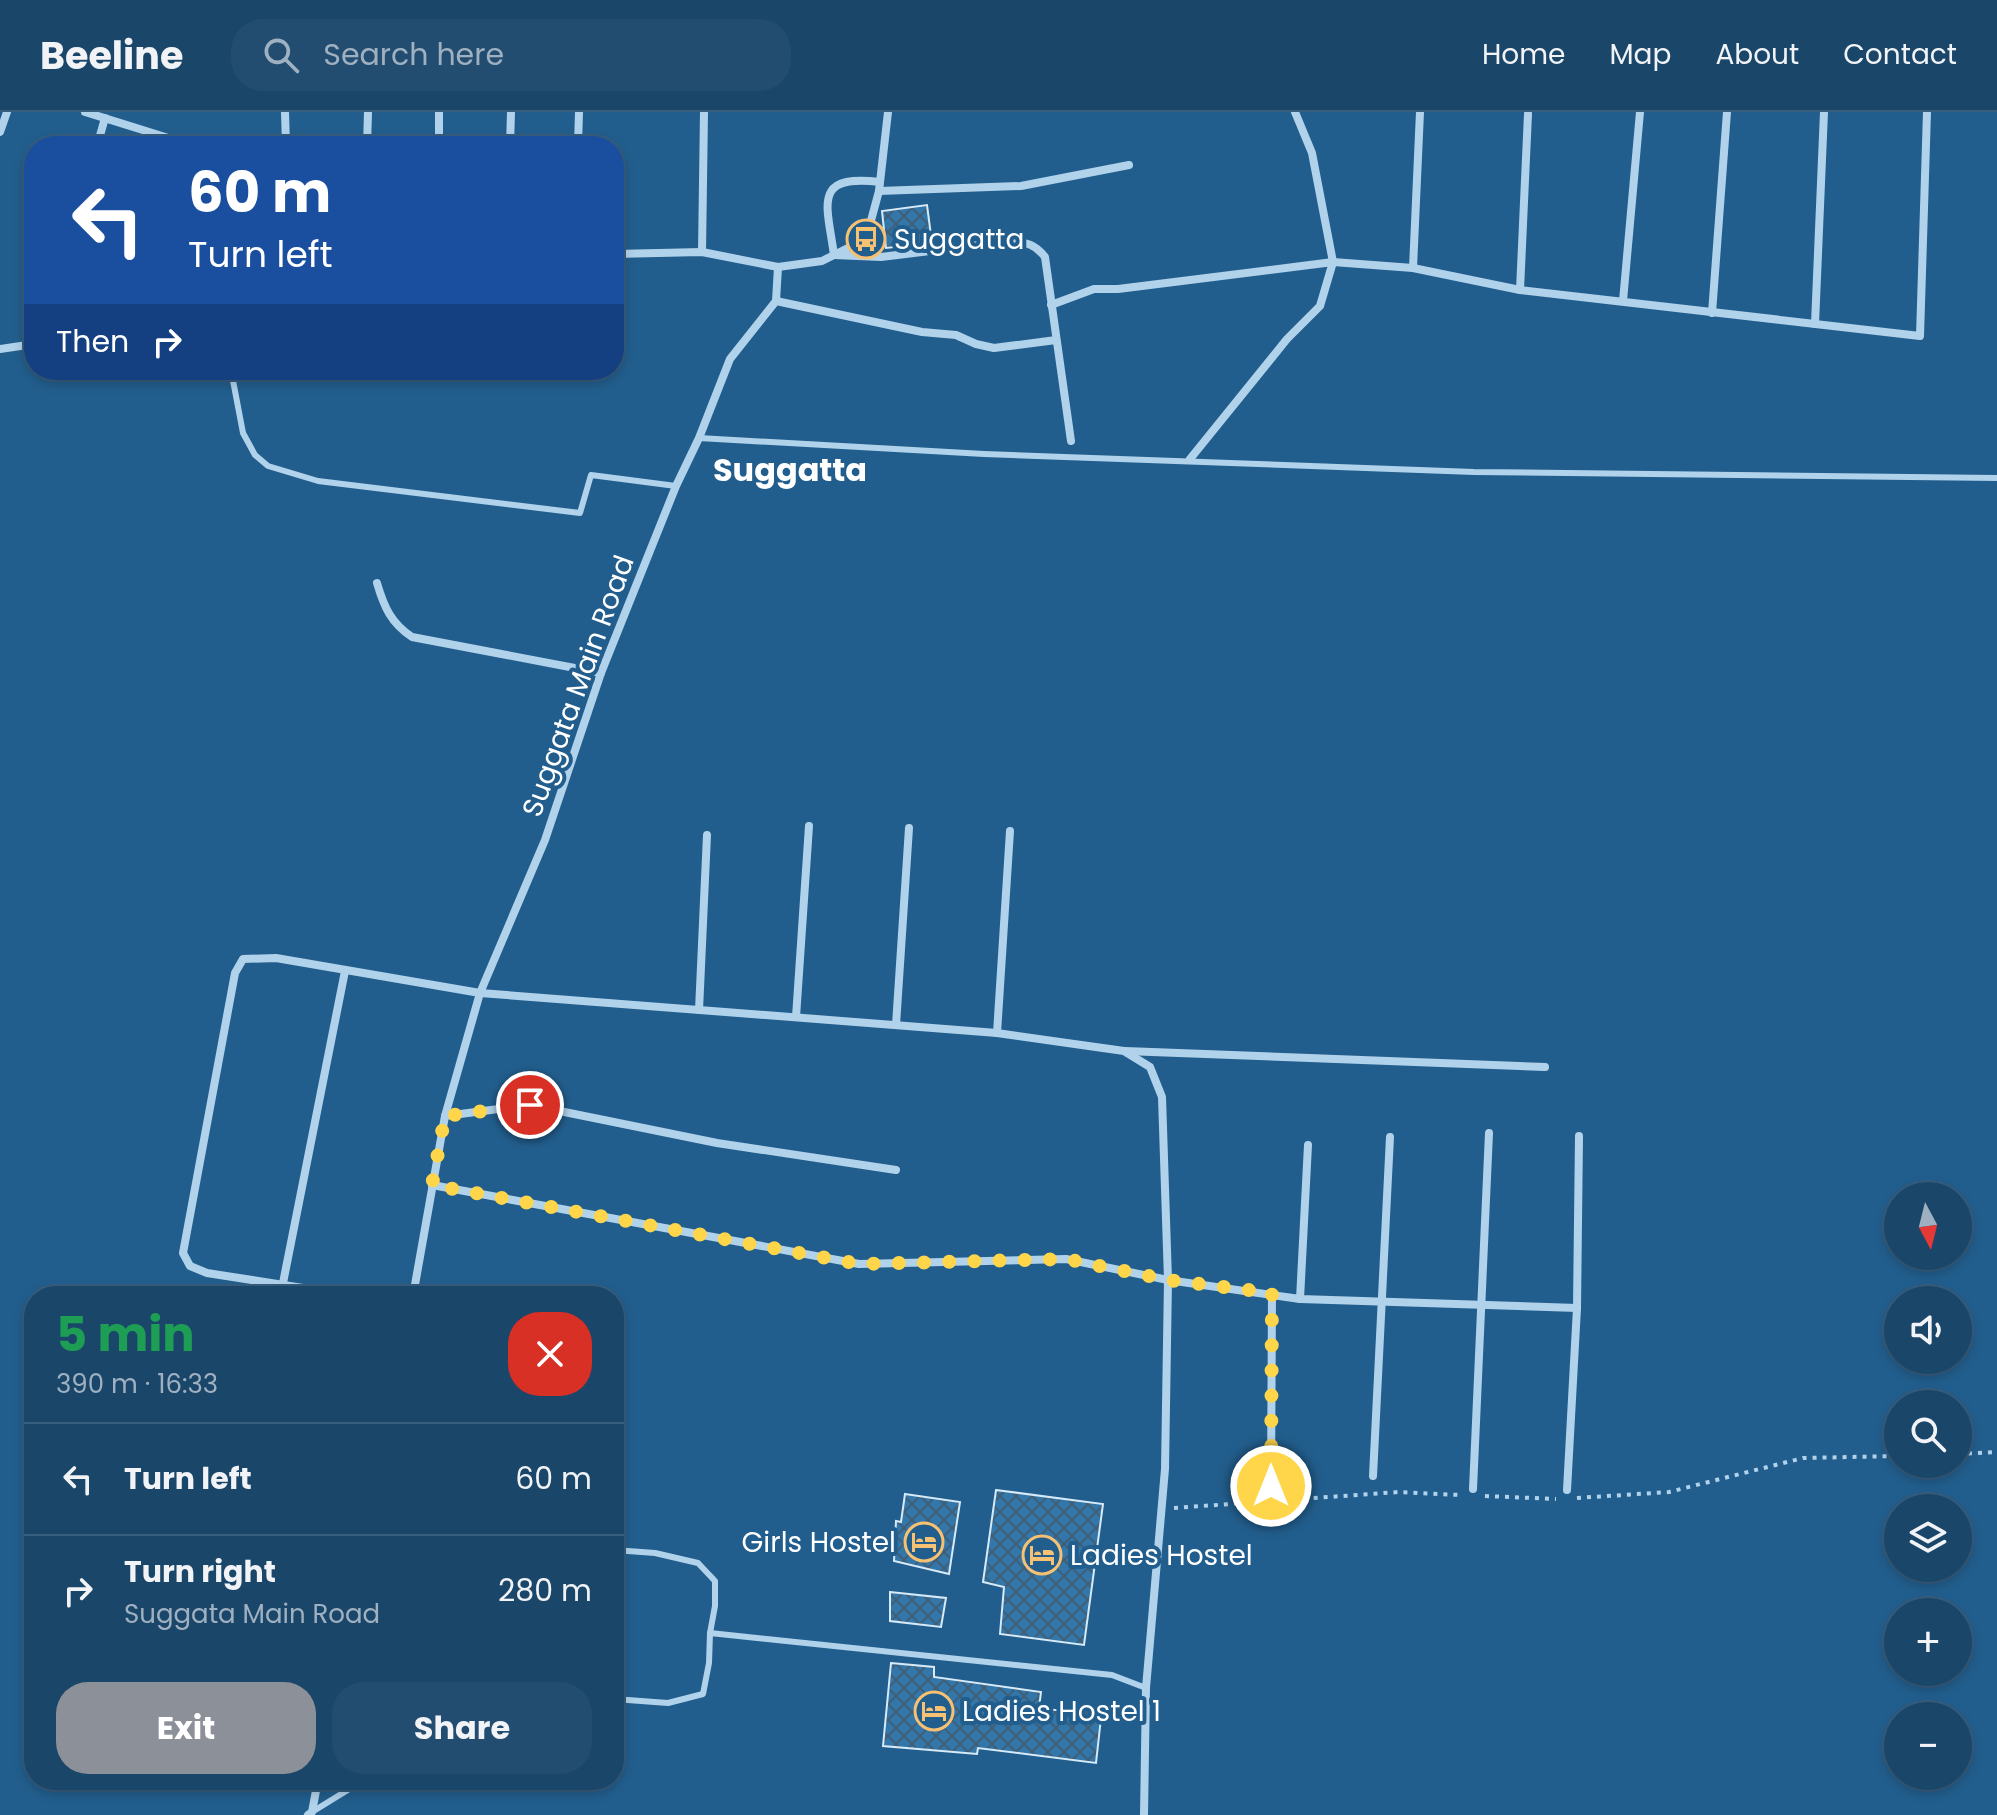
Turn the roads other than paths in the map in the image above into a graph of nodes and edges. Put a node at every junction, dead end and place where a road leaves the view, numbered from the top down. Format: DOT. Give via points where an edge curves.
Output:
graph roads {
  1 [pos="7,112"];
  2 [pos="85,112"];
  3 [pos="285,112"];
  4 [pos="368,112"];
  5 [pos="439,112"];
  6 [pos="511,112"];
  7 [pos="579,112"];
  8 [pos="704,112"];
  9 [pos="888,112"];
  10 [pos="1295,112"];
  11 [pos="1420,112"];
  12 [pos="1640,112"];
  13 [pos="1727,112"];
  14 [pos="1824,112"];
  15 [pos="1927,112"];
  16 [pos="1528,114"];
  17 [pos="105,118"];
  18 [pos="0,132"];
  19 [pos="100,136"];
  20 [pos="162,136"];
  21 [pos="286,136"];
  22 [pos="367,136"];
  23 [pos="439,136"];
  24 [pos="510,136"];
  25 [pos="578,136"];
  26 [pos="1129,165"];
  27 [pos="880,186"];
  28 [pos="702,252"];
  29 [pos="624,254"];
  30 [pos="834,255"];
  31 [pos="1333,262"];
  32 [pos="778,267"];
  33 [pos="1413,268"];
  34 [pos="1520,290"];
  35 [pos="776,301"];
  36 [pos="1623,301"];
  37 [pos="1051,305"];
  38 [pos="1712,313"];
  39 [pos="1815,324"];
  40 [pos="1056,340"];
  41 [pos="24,345"];
  42 [pos="0,349"];
  43 [pos="233,380"];
  44 [pos="699,438"];
  45 [pos="1071,441"];
  46 [pos="1190,459"];
  47 [pos="1997,478"];
  48 [pos="676,486"];
  49 [pos="377,583"];
  50 [pos="601,673"];
  51 [pos="809,826"];
  52 [pos="909,828"];
  53 [pos="1010,831"];
  54 [pos="707,835"];
  55 [pos="345,971"];
  56 [pos="480,993"];
  57 [pos="699,1010"];
  58 [pos="796,1017"];
  59 [pos="896,1025"];
  60 [pos="997,1033"];
  61 [pos="1124,1051"];
  62 [pos="1545,1067"];
  63 [pos="445,1116"];
  64 [pos="1489,1133"];
  65 [pos="1579,1136"];
  66 [pos="1390,1137"];
  67 [pos="1308,1145"];
  68 [pos="896,1170"];
  69 [pos="432,1185"];
  70 [pos="1168,1280"];
  71 [pos="283,1283"];
  72 [pos="299,1286"];
  73 [pos="415,1286"];
  74 [pos="1272,1293"];
  75 [pos="1300,1299"];
  76 [pos="1382,1300"];
  77 [pos="1481,1303"];
  78 [pos="1577,1308"];
  79 [pos="1373,1476"];
  80 [pos="1271,1486"];
  81 [pos="1567,1490"];
  82 [pos="1475,1492"];
  83 [pos="624,1551"];
  84 [pos="710,1633"];
  85 [pos="1146,1688"];
  86 [pos="624,1700"];
  87 [pos="316,1790"];
  88 [pos="348,1790"];
  89 [pos="310,1813"];
  90 [pos="1144,1815"];
  1 -- 18 [label="street"];
  2 -- 17 [label="street"];
  3 -- 21 [label="street"];
  4 -- 22 [label="street"];
  5 -- 23 [label="street"];
  6 -- 24 [label="street"];
  7 -- 25 [label="street"];
  8 -- 28 [label="street"];
  9 -- 27 [label="street"];
  10 -- 31 [label="street" via="1312,153"];
  11 -- 33 [label="street"];
  12 -- 36 [label="street"];
  13 -- 38 [label="street"];
  14 -- 39 [label="street"];
  15 -- 39 [label="street" via="1920,336"];
  16 -- 34 [label="street"];
  17 -- 19 [label="street"];
  17 -- 20 [label="street"];
  26 -- 27 [label="street" via="1021,186"];
  27 -- 30 [label="street" via="866,239"];
  27 -- 30 [label="street" via="848,180 833,188 827,208"];
  28 -- 29 [label="street"];
  28 -- 32 [label="street"];
  30 -- 32 [label="street"];
  30 -- 37 [label="street" via="881,257 1030,243 1045,257"];
  31 -- 33 [label="street"];
  31 -- 37 [label="street" via="1094,289"];
  31 -- 46 [label="street" via="1320,306"];
  32 -- 35 [label="street"];
  33 -- 34 [label="street"];
  34 -- 36 [label="street"];
  35 -- 40 [label="street" via="956,335 994,348"];
  35 -- 44 [label="street, Suggata Main Road" via="730,359"];
  36 -- 38 [label="street"];
  37 -- 40 [label="street"];
  38 -- 39 [label="street"];
  40 -- 45 [label="street"];
  41 -- 42 [label="street"];
  43 -- 48 [label="lane" via="243,433 255,455 268,466 318,481 580,513 591,475"];
  44 -- 46 [label="lane"];
  44 -- 48 [label="street, Suggata Main Road"];
  46 -- 47 [label="lane" via="1474,472"];
  48 -- 50 [label="street, Suggata Main Road"];
  49 -- 50 [label="street" via="386,612 412,637"];
  50 -- 56 [label="street, Suggata Main Road" via="545,840"];
  51 -- 58 [label="street"];
  52 -- 59 [label="street"];
  53 -- 60 [label="street"];
  54 -- 57 [label="street"];
  55 -- 56 [label="street"];
  55 -- 71 [label="street"];
  55 -- 71 [label="street" via="260,957 243,959 235,973 183,1253 190,1266 207,1273"];
  56 -- 57 [label="street"];
  56 -- 63 [label="street, Suggata Main Road"];
  57 -- 58 [label="street"];
  58 -- 59 [label="street"];
  59 -- 60 [label="street"];
  60 -- 61 [label="street"];
  61 -- 62 [label="street"];
  61 -- 70 [label="street" via="1150,1067 1162,1097"];
  63 -- 68 [label="street" via="530,1105 717,1143"];
  63 -- 69 [label="street, Suggata Main Road"];
  64 -- 77 [label="street"];
  65 -- 78 [label="street"];
  66 -- 76 [label="street"];
  67 -- 75 [label="street"];
  69 -- 70 [label="street" via="859,1264 1066,1259"];
  69 -- 73 [label="street, Suggata Main Road"];
  70 -- 74 [label="street"];
  70 -- 85 [label="street" via="1165,1469"];
  71 -- 72 [label="street"];
  74 -- 75 [label="street"];
  74 -- 80 [label="street"];
  75 -- 76 [label="street"];
  76 -- 77 [label="street"];
  76 -- 79 [label="street"];
  77 -- 78 [label="street"];
  77 -- 82 [label="street"];
  78 -- 81 [label="street"];
  83 -- 84 [label="lane" via="698,1563 715,1581"];
  84 -- 85 [label="lane" via="1112,1675"];
  84 -- 86 [label="lane" via="703,1694 668,1703"];
  85 -- 90 [label="street"];
  87 -- 89 [label="street"];
  88 -- 89 [label="lane"];
}
